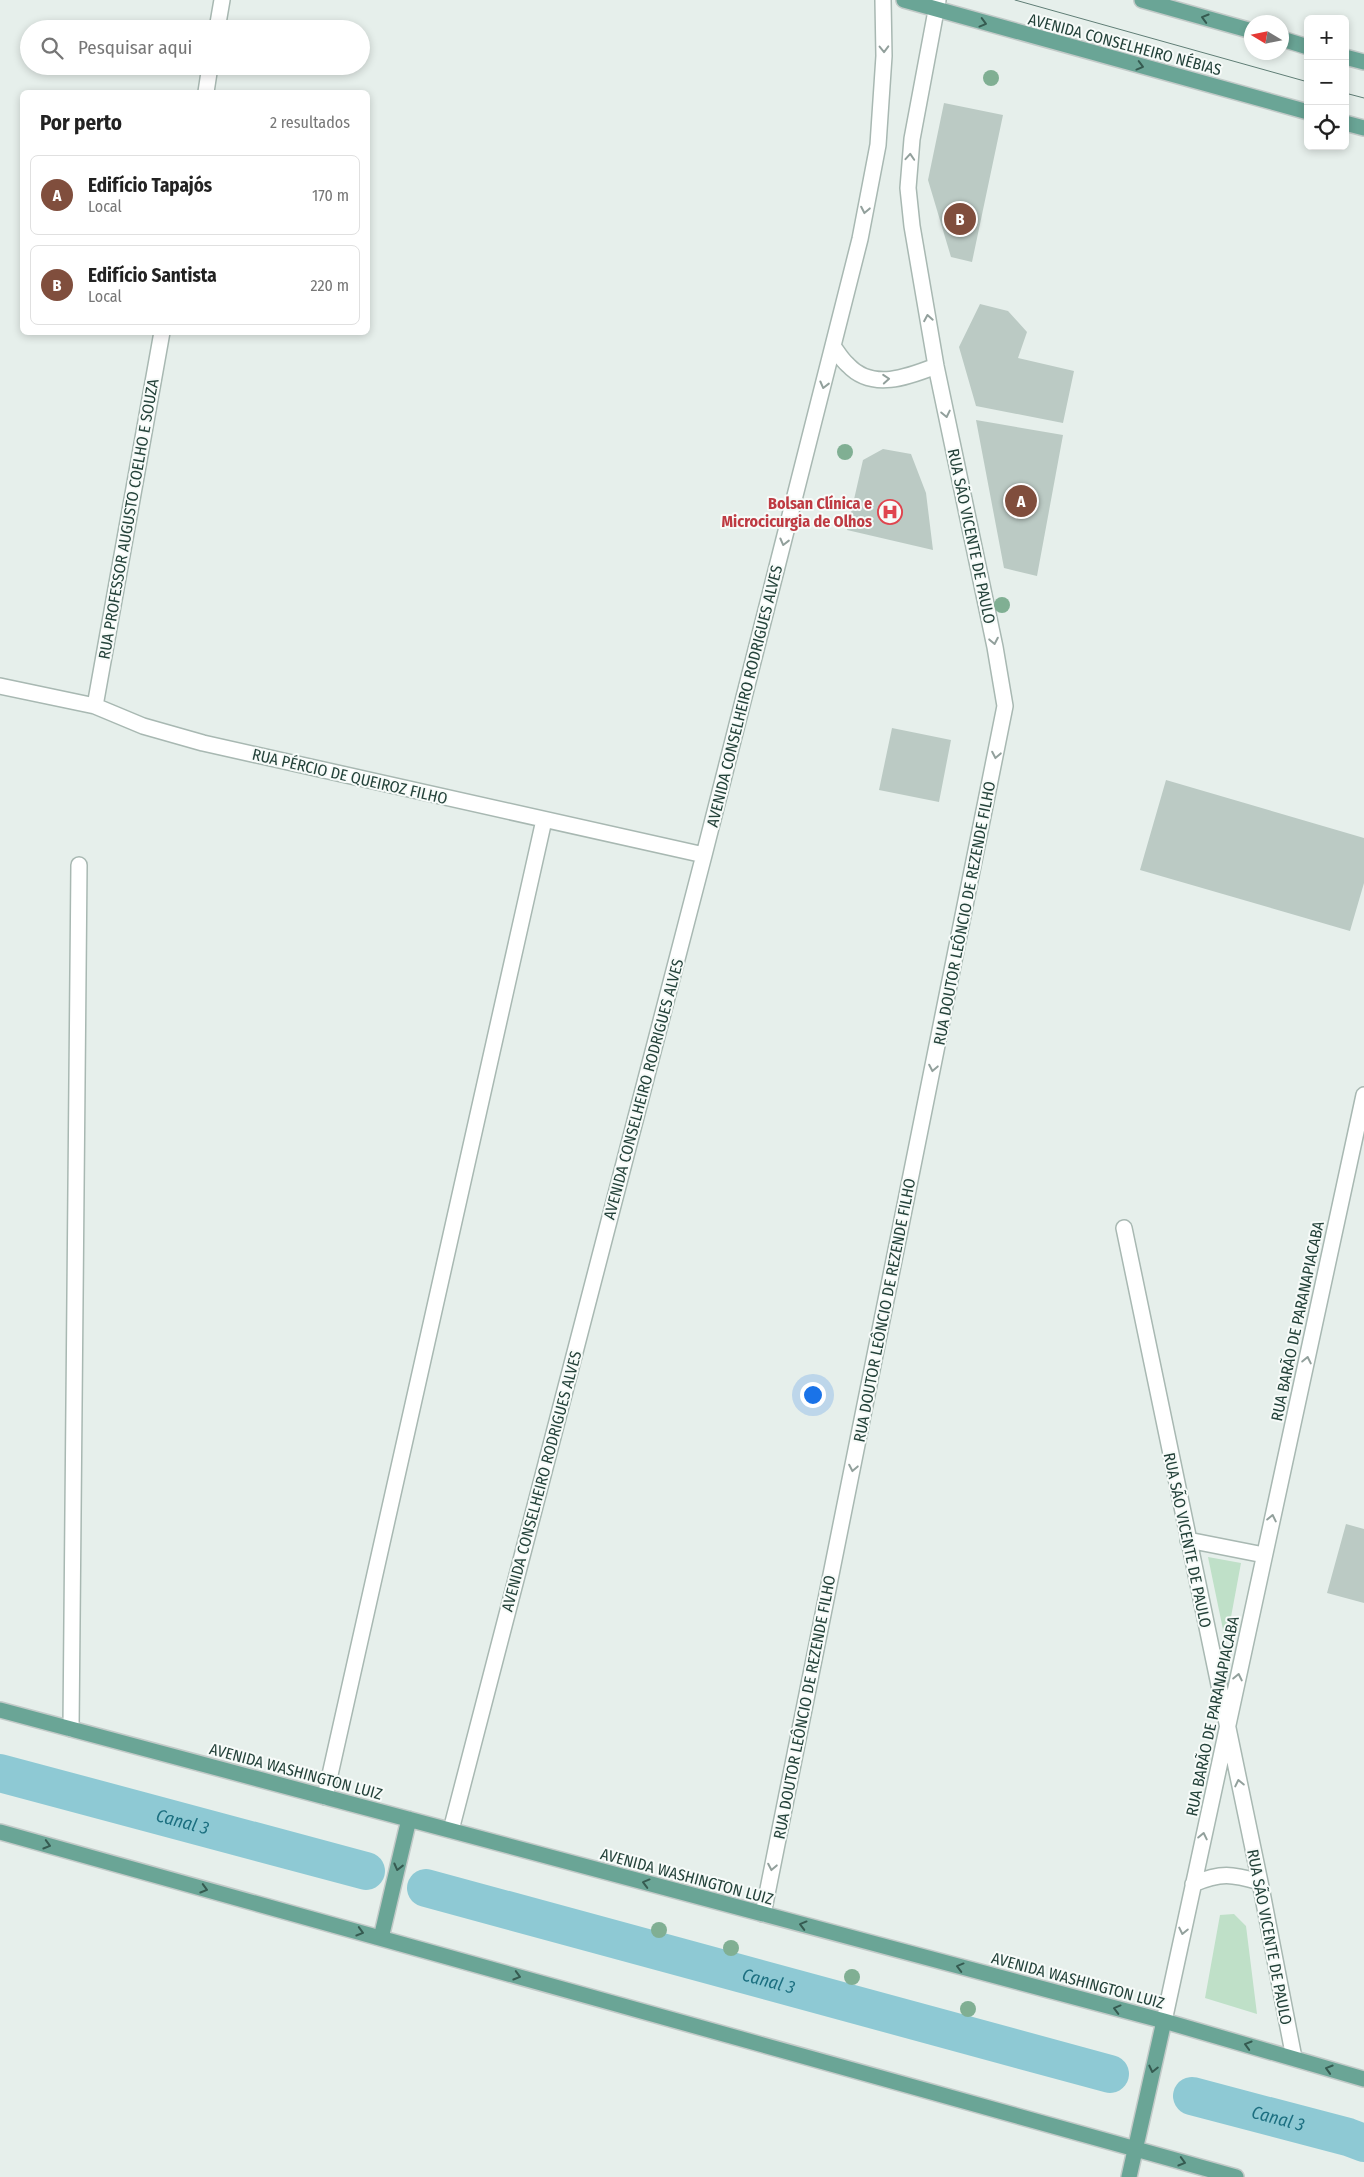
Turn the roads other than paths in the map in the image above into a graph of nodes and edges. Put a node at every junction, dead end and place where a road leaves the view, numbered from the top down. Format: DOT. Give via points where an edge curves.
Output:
graph roads {
  1 [pos="222,0"];
  2 [pos="882,0"];
  3 [pos="904,0"];
  4 [pos="1142,0"];
  5 [pos="937,5"];
  6 [pos="219,20"];
  7 [pos="1244,29"];
  8 [pos="1289,41"];
  9 [pos="1304,45"];
  10 [pos="1349,58"];
  11 [pos="1364,62"];
  12 [pos="209,75"];
  13 [pos="206,90"];
  14 [pos="1304,111"];
  15 [pos="1349,124"];
  16 [pos="1364,128"];
  17 [pos="161,335"];
  18 [pos="834,346"];
  19 [pos="936,366"];
  20 [pos="0,686"];
  21 [pos="95,706"];
  22 [pos="1005,706"];
  23 [pos="544,820"];
  24 [pos="704,855"];
  25 [pos="79,865"];
  26 [pos="1364,1095"];
  27 [pos="1361,1121"];
  28 [pos="1124,1228"];
  29 [pos="1188,1540"];
  30 [pos="1264,1555"];
  31 [pos="0,1710"];
  32 [pos="1227,1728"];
  33 [pos="71,1729"];
  34 [pos="325,1797"];
  35 [pos="410,1819"];
  36 [pos="450,1830"];
  37 [pos="0,1832"];
  38 [pos="1260,1882"];
  39 [pos="1193,1884"];
  40 [pos="763,1914"];
  41 [pos="380,1938"];
  42 [pos="1164,2021"];
  43 [pos="1294,2058"];
  44 [pos="1364,2079"];
  45 [pos="1135,2148"];
  46 [pos="1128,2177"];
  47 [pos="1236,2177"];
  1 -- 6 [label="street"];
  2 -- 18 [label="street, AVENIDA CONSELHEIRO RODRIGUES ALVES, one-way" via="884,56 878,145 860,239"];
  3 -- 5 [label="main road, AVENIDA CONSELHEIRO NÉBIAS"];
  7 -- 4 [label="main road, one-way"];
  5 -- 14 [label="main road, AVENIDA CONSELHEIRO NÉBIAS, one-way"];
  19 -- 5 [label="street, one-way" via="908,188 912,139"];
  8 -- 9 [label="main road"];
  10 -- 11 [label="main road"];
  12 -- 13 [label="street"];
  15 -- 16 [label="main road"];
  17 -- 21 [label="street, RUA PROFESSOR AUGUSTO COELHO E SOUZA"];
  18 -- 19 [label="street, one-way" via="848,366 866,378 907,377"];
  18 -- 24 [label="street, AVENIDA CONSELHEIRO RODRIGUES ALVES, one-way"];
  19 -- 22 [label="street, RUA SÃO VICENTE DE PAULO, one-way"];
  20 -- 21 [label="street, RUA PÉRCIO DE QUEIROZ FILHO"];
  21 -- 23 [label="street, RUA PÉRCIO DE QUEIROZ FILHO" via="143,726 203,743"];
  22 -- 40 [label="street, RUA DOUTOR LEÔNCIO DE REZENDE FILHO, one-way"];
  23 -- 24 [label="street, RUA PÉRCIO DE QUEIROZ FILHO"];
  23 -- 34 [label="street"];
  24 -- 36 [label="street, AVENIDA CONSELHEIRO RODRIGUES ALVES"];
  25 -- 33 [label="street"];
  26 -- 27 [label="street, RUA BARÃO DE PARANAPIACABA"];
  30 -- 27 [label="street, RUA BARÃO DE PARANAPIACABA, one-way"];
  28 -- 29 [label="street, RUA SÃO VICENTE DE PAULO"];
  29 -- 30 [label="street"];
  29 -- 32 [label="street, RUA SÃO VICENTE DE PAULO"];
  32 -- 30 [label="street, RUA BARÃO DE PARANAPIACABA, one-way"];
  31 -- 33 [label="main road, AVENIDA WASHINGTON LUIZ"];
  38 -- 32 [label="street, RUA SÃO VICENTE DE PAULO, one-way"];
  39 -- 32 [label="street, RUA BARÃO DE PARANAPIACABA, one-way"];
  33 -- 34 [label="main road, AVENIDA WASHINGTON LUIZ"];
  34 -- 35 [label="main road, AVENIDA WASHINGTON LUIZ"];
  35 -- 36 [label="main road, AVENIDA WASHINGTON LUIZ"];
  35 -- 41 [label="main road, one-way"];
  40 -- 36 [label="main road, AVENIDA WASHINGTON LUIZ, one-way"];
  37 -- 41 [label="main road, one-way"];
  38 -- 39 [label="street" via="1236,1875 1212,1876"];
  38 -- 43 [label="street, RUA SÃO VICENTE DE PAULO"];
  39 -- 42 [label="street, RUA BARÃO DE PARANAPIACABA, one-way"];
  42 -- 40 [label="main road, AVENIDA WASHINGTON LUIZ, one-way"];
  41 -- 45 [label="main road, one-way"];
  43 -- 42 [label="main road, AVENIDA WASHINGTON LUIZ, one-way"];
  42 -- 45 [label="main road, RUA BARÃO DE PARANAPIACABA, one-way"];
  44 -- 43 [label="main road, AVENIDA WASHINGTON LUIZ, one-way"];
  45 -- 46 [label="main road, RUA BARÃO DE PARANAPIACABA"];
  45 -- 47 [label="main road, one-way"];
}
